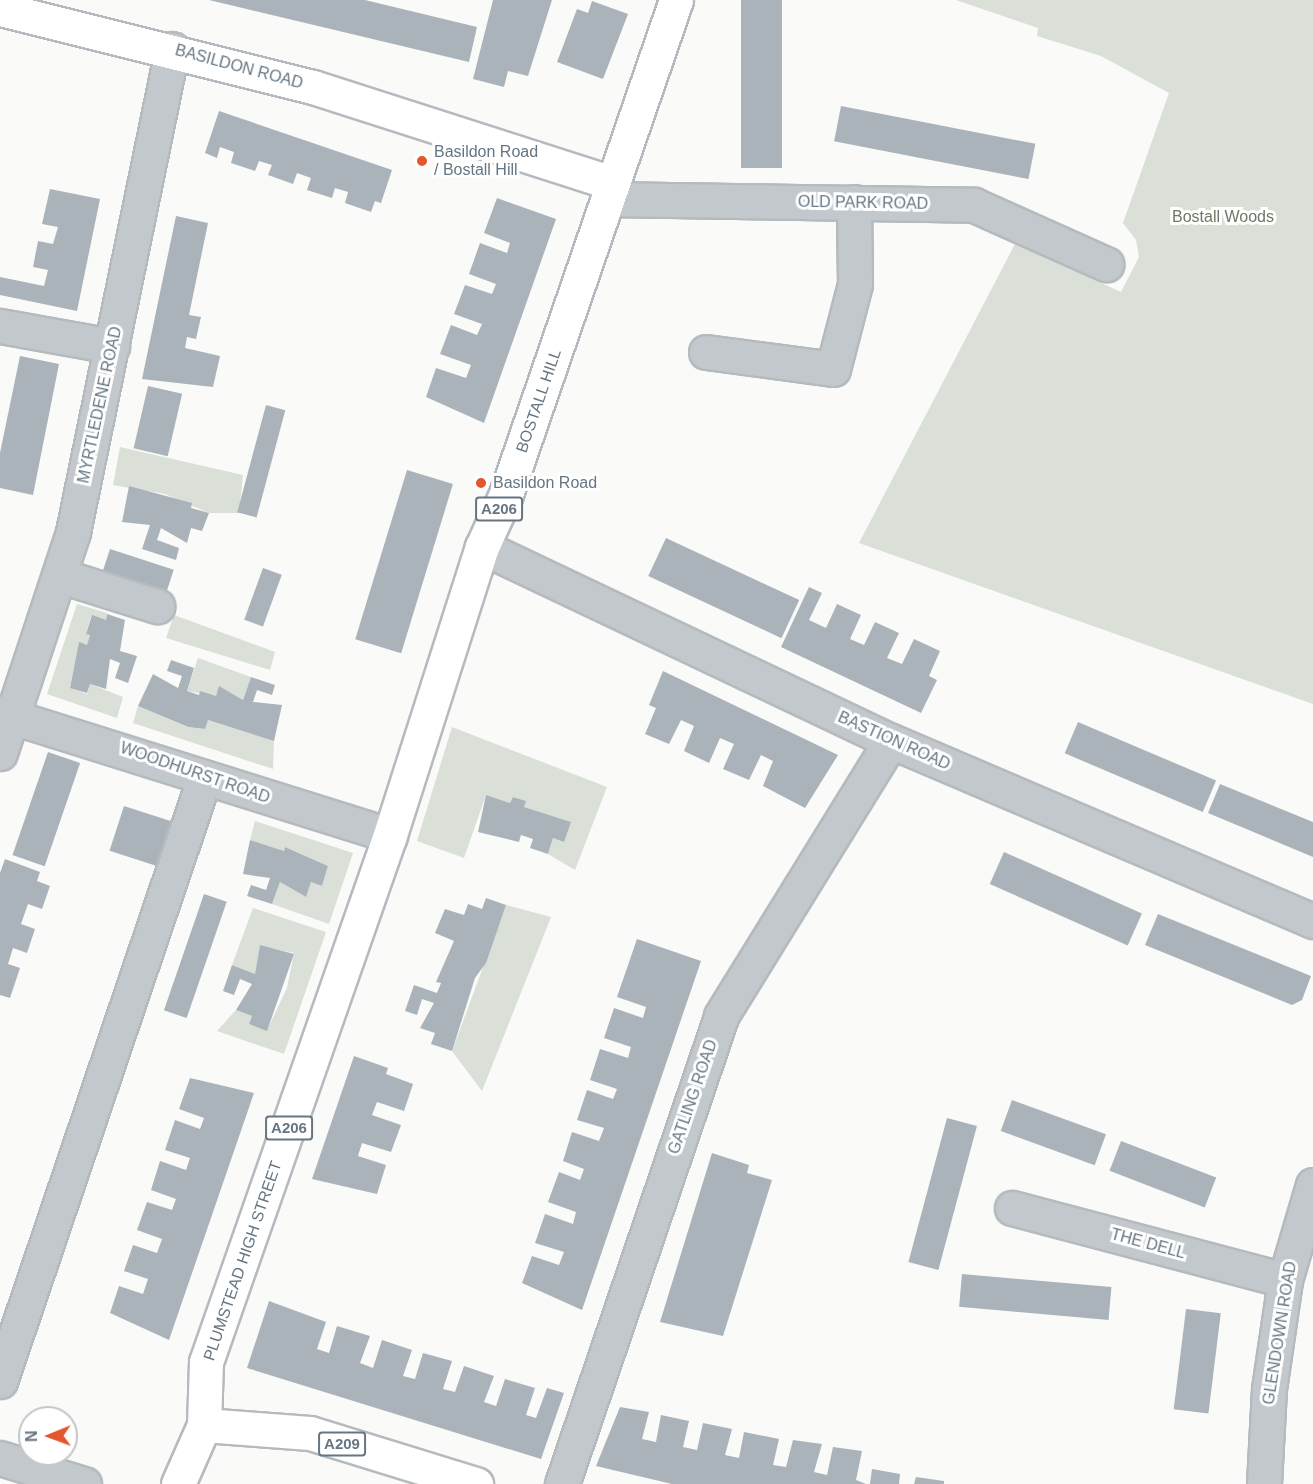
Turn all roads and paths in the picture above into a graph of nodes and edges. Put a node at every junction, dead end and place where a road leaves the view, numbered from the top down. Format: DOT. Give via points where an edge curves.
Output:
graph roads {
  1 [pos="676,0"];
  2 [pos="0,9"];
  3 [pos="172,49"];
  4 [pos="609,191"];
  5 [pos="855,202"];
  6 [pos="1106,264"];
  7 [pos="0,326"];
  8 [pos="112,346"];
  9 [pos="706,352"];
  10 [pos="482,547"];
  11 [pos="61,576"];
  12 [pos="157,606"];
  13 [pos="7,714"];
  14 [pos="891,741"];
  15 [pos="0,753"];
  16 [pos="204,779"];
  17 [pos="390,835"];
  18 [pos="1313,921"];
  19 [pos="1313,1185"];
  20 [pos="1011,1208"];
  21 [pos="1285,1280"];
  22 [pos="0,1381"];
  23 [pos="204,1425"];
  24 [pos="0,1458"];
  25 [pos="84,1484"];
  26 [pos="178,1484"];
  27 [pos="476,1484"];
  28 [pos="562,1484"];
  29 [pos="1264,1484"];
  1 -- 4 [label="main road, BOSTALL HILL / A206"];
  2 -- 3 [label="main road, BASILDON ROAD"];
  3 -- 4 [label="main road, BASILDON ROAD" via="422,118"];
  3 -- 8 [label="street, MYRTLEDENE ROAD"];
  4 -- 5 [label="street, OLD PARK ROAD"];
  4 -- 10 [label="main road, BOSTALL HILL / A206" via="506,494"];
  5 -- 6 [label="street, OLD PARK ROAD" via="974,205"];
  5 -- 9 [label="street" via="855,284 833,369"];
  7 -- 8 [label="street"];
  8 -- 11 [label="street, MYRTLEDENE ROAD"];
  10 -- 14 [label="street, BASTION ROAD"];
  10 -- 17 [label="main road, BOSTALL HILL / A206"];
  11 -- 12 [label="street"];
  11 -- 13 [label="street, MYRTLEDENE ROAD"];
  13 -- 15 [label="street, MYRTLEDENE ROAD"];
  13 -- 16 [label="street, WOODHURST ROAD"];
  14 -- 18 [label="street, BASTION ROAD"];
  14 -- 28 [label="street, GATLING ROAD" via="721,1016"];
  16 -- 17 [label="street, WOODHURST ROAD"];
  16 -- 22 [label="street"];
  17 -- 23 [label="main road, PLUMSTEAD HIGH STREET / A206" via="206,1362"];
  19 -- 21 [label="street, GLENDOWN ROAD"];
  20 -- 21 [label="street, THE DELL"];
  21 -- 29 [label="street, GLENDOWN ROAD" via="1269,1389"];
  23 -- 26 [label="main road, PLUMSTEAD HIGH STREET / A206"];
  23 -- 27 [label="main road, A209" via="310,1433"];
  24 -- 25 [label="street"];
}
